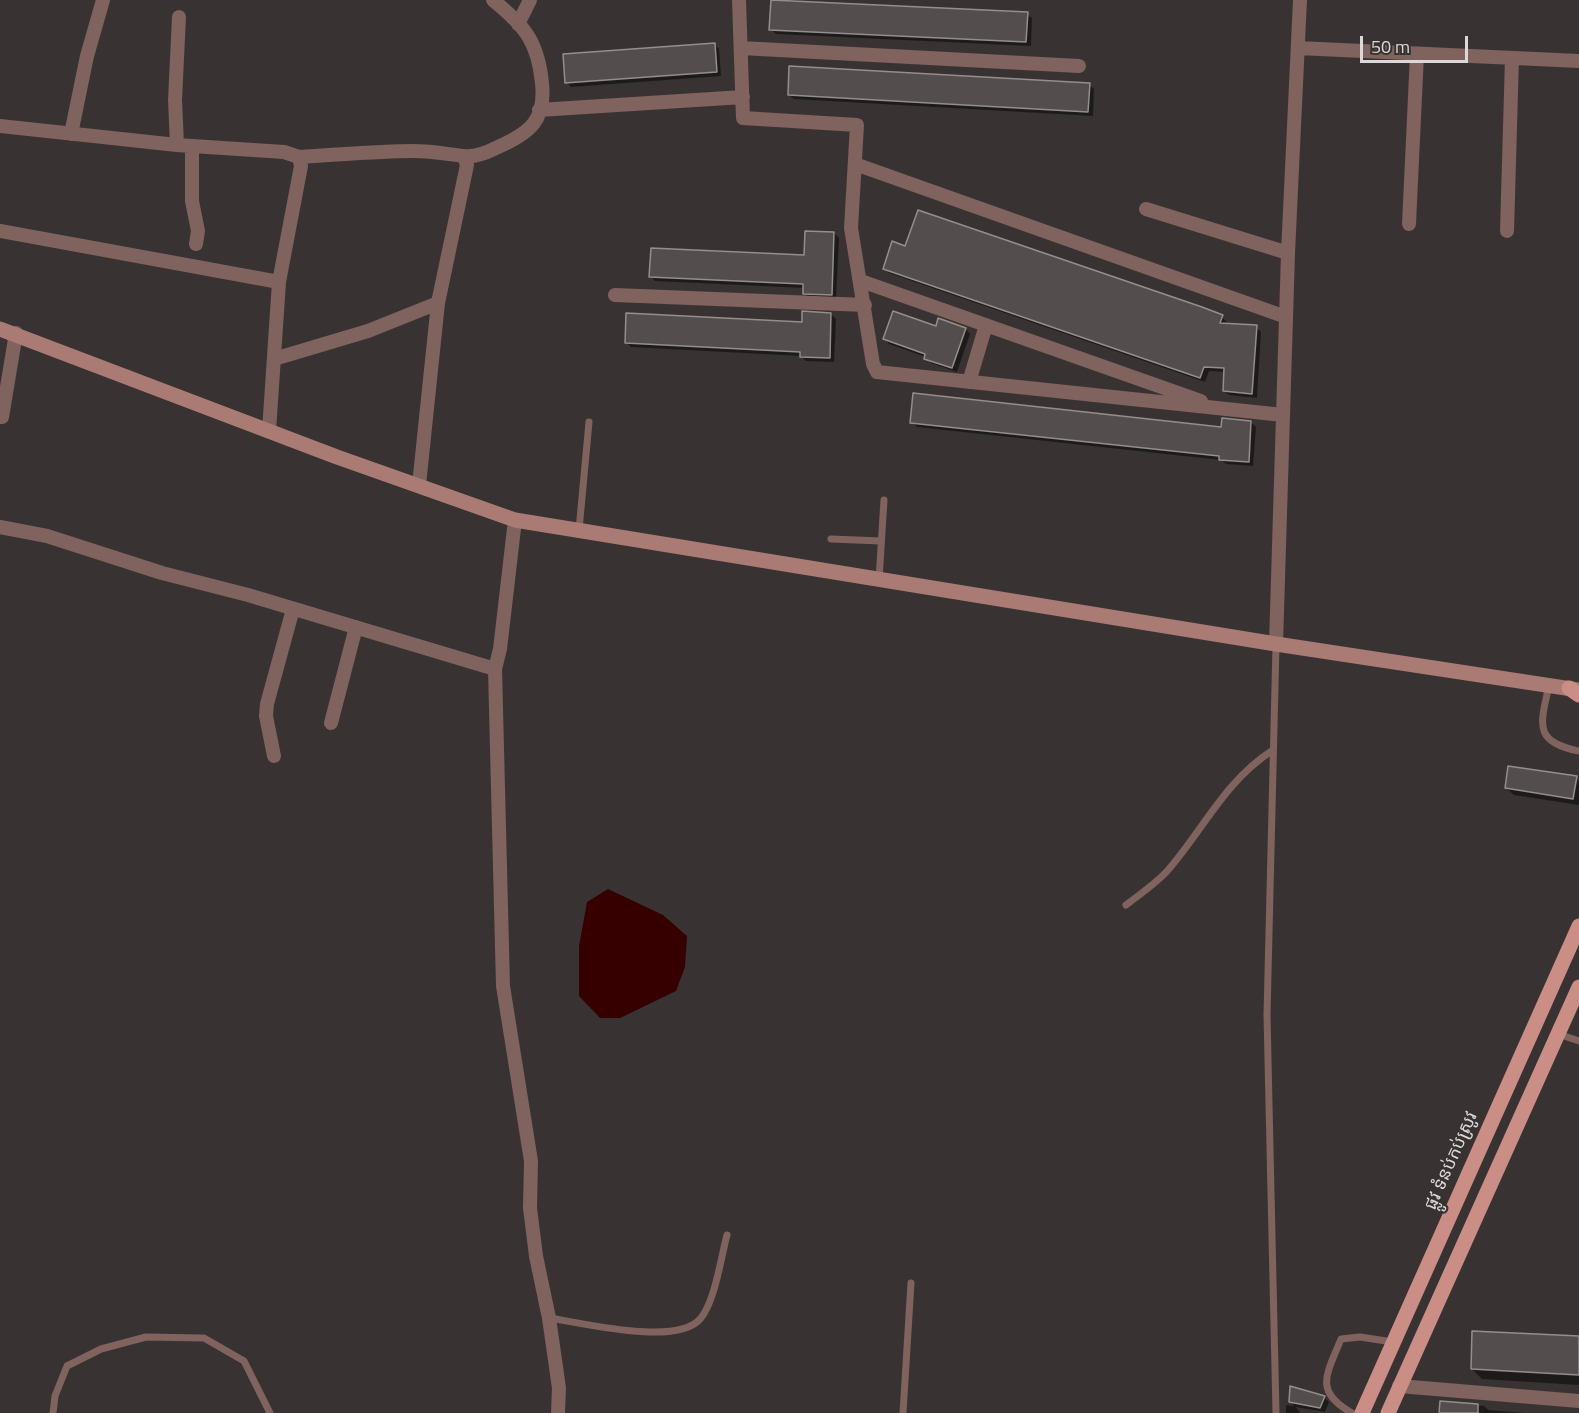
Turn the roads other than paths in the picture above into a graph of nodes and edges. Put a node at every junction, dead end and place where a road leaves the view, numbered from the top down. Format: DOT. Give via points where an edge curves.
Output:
graph roads {
  1 [pos="103,0"];
  2 [pos="494,0"];
  3 [pos="530,0"];
  4 [pos="739,0"];
  5 [pos="1300,0"];
  6 [pos="179,17"];
  7 [pos="518,24"];
  8 [pos="741,48"];
  9 [pos="1298,48"];
  10 [pos="1417,54"];
  11 [pos="1512,58"];
  12 [pos="1579,61"];
  13 [pos="1079,66"];
  14 [pos="742,96"];
  15 [pos="539,110"];
  16 [pos="0,126"];
  17 [pos="71,134"];
  18 [pos="177,145"];
  19 [pos="192,146"];
  20 [pos="464,156"];
  21 [pos="299,157"];
  22 [pos="855,164"];
  23 [pos="1146,209"];
  24 [pos="1409,224"];
  25 [pos="0,231"];
  26 [pos="1507,231"];
  27 [pos="196,244"];
  28 [pos="1288,254"];
  29 [pos="861,281"];
  30 [pos="279,282"];
  31 [pos="615,295"];
  32 [pos="438,303"];
  33 [pos="865,305"];
  34 [pos="1286,317"];
  35 [pos="986,326"];
  36 [pos="0,329"];
  37 [pos="16,333"];
  38 [pos="274,359"];
  39 [pos="969,382"];
  40 [pos="1223,409"];
  41 [pos="1283,415"];
  42 [pos="2,417"];
  43 [pos="588,422"];
  44 [pos="269,431"];
  45 [pos="419,485"];
  46 [pos="884,500"];
  47 [pos="515,520"];
  48 [pos="0,526"];
  49 [pos="578,532"];
  50 [pos="831,539"];
  51 [pos="881,541"];
  52 [pos="879,580"];
  53 [pos="293,609"];
  54 [pos="356,627"];
  55 [pos="1276,644"];
  56 [pos="495,669"];
  57 [pos="1549,685"];
  58 [pos="1576,691"];
  59 [pos="331,723"];
  60 [pos="1273,750"];
  61 [pos="1579,751"];
  62 [pos="274,756"];
  63 [pos="1126,905"];
  64 [pos="1579,926"];
  65 [pos="1579,988"];
  66 [pos="1558,1034"];
  67 [pos="1579,1041"];
  68 [pos="727,1235"];
  69 [pos="911,1283"];
  70 [pos="549,1318"];
  71 [pos="1393,1342"];
  72 [pos="1399,1386"];
  73 [pos="1579,1401"];
  74 [pos="53,1413"];
  75 [pos="270,1413"];
  76 [pos="558,1413"];
  77 [pos="903,1413"];
  78 [pos="1276,1413"];
  79 [pos="1353,1413"];
  80 [pos="1362,1413"];
  81 [pos="1388,1413"];
  1 -- 17 [label="street"];
  2 -- 7 [label="street"];
  3 -- 7 [label="street"];
  4 -- 8 [label="street"];
  5 -- 9 [label="street"];
  6 -- 18 [label="street"];
  7 -- 15 [label="street" via="531,37 542,66 544,95"];
  8 -- 13 [label="street"];
  8 -- 14 [label="street"];
  9 -- 10 [label="street"];
  9 -- 28 [label="street"];
  10 -- 11 [label="street"];
  10 -- 24 [label="street"];
  11 -- 12 [label="street"];
  11 -- 26 [label="street"];
  14 -- 15 [label="street"];
  14 -- 22 [label="street" via="743,118 856,125"];
  15 -- 20 [label="street" via="535,125 522,137 483,154"];
  16 -- 17 [label="street"];
  17 -- 18 [label="street"];
  18 -- 19 [label="street"];
  19 -- 21 [label="street" via="284,152"];
  19 -- 27 [label="street"];
  20 -- 21 [label="street" via="414,151"];
  20 -- 32 [label="street" via="467,165"];
  21 -- 30 [label="street" via="301,166"];
  22 -- 29 [label="street" via="851,228"];
  22 -- 34 [label="street"];
  23 -- 28 [label="street"];
  25 -- 30 [label="street"];
  28 -- 34 [label="street"];
  29 -- 33 [label="street"];
  29 -- 35 [label="street"];
  30 -- 38 [label="street"];
  31 -- 33 [label="street"];
  32 -- 38 [label="street" via="368,331"];
  32 -- 45 [label="street"];
  33 -- 39 [label="street" via="877,372"];
  34 -- 41 [label="street"];
  35 -- 39 [label="street"];
  35 -- 40 [label="street"];
  36 -- 37 [label="main road"];
  37 -- 42 [label="street"];
  37 -- 44 [label="main road"];
  38 -- 44 [label="street"];
  39 -- 40 [label="street"];
  40 -- 41 [label="street"];
  41 -- 55 [label="street"];
  43 -- 49 [label="lane"];
  44 -- 45 [label="main road"];
  45 -- 47 [label="main road"];
  46 -- 51 [label="lane"];
  47 -- 49 [label="main road"];
  47 -- 56 [label="street"];
  48 -- 53 [label="street" via="47,536"];
  49 -- 52 [label="main road"];
  50 -- 51 [label="lane"];
  51 -- 52 [label="lane"];
  52 -- 55 [label="main road"];
  53 -- 54 [label="street"];
  53 -- 62 [label="street" via="267,704"];
  54 -- 56 [label="street"];
  54 -- 59 [label="street"];
  55 -- 57 [label="main road"];
  55 -- 60 [label="lane"];
  56 -- 70 [label="street" via="503,986 531,1161 530,1208 536,1256"];
  57 -- 58 [label="main road"];
  57 -- 61 [label="lane" via="1541,722 1546,737 1560,747"];
  60 -- 63 [label="lane" via="1228,788 1167,871"];
  60 -- 78 [label="lane" via="1267,1016"];
  64 -- 71 [label="main road, ផ្លូវ ទំនប់កប់ស្រូវ"];
  65 -- 66 [label="main road"];
  66 -- 67 [label="lane"];
  66 -- 72 [label="main road"];
  68 -- 70 [label="lane" via="708,1306 701,1319 687,1328 638,1331"];
  69 -- 77 [label="lane"];
  70 -- 76 [label="street" via="559,1388"];
  71 -- 79 [label="lane" via="1360,1337 1341,1339 1325,1378 1328,1394"];
  71 -- 80 [label="main road, ផ្លូវ ទំនប់កប់ស្រូវ"];
  72 -- 73 [label="street"];
  72 -- 81 [label="main road"];
  74 -- 75 [label="lane" via="67,1366 101,1349 146,1337 204,1338 244,1361"];
}
